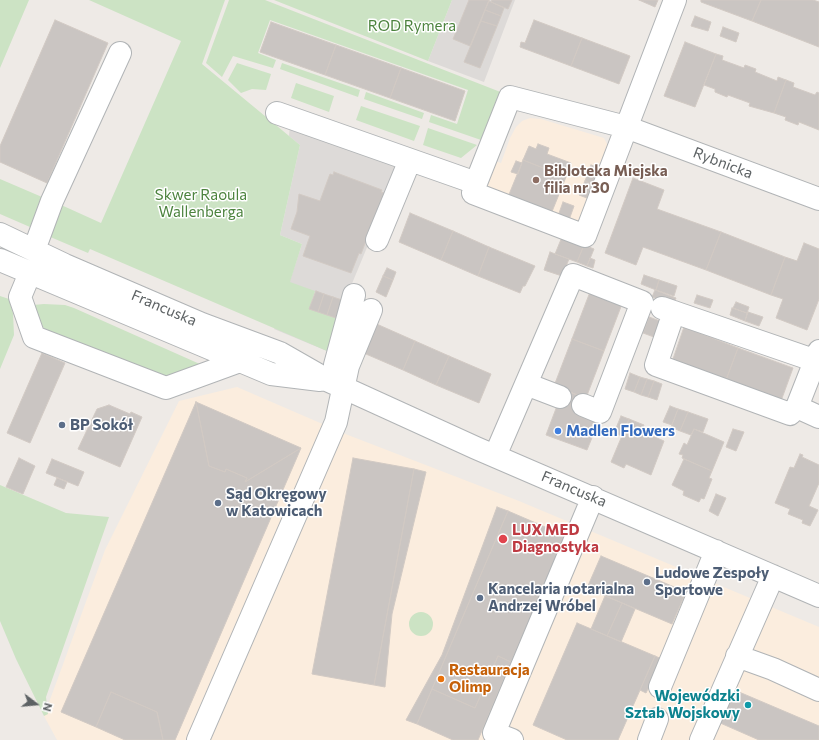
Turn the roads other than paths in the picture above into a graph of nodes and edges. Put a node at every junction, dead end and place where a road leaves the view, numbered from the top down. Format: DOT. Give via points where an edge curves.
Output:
graph roads {
  1 [pos="675,0"];
  2 [pos="120,53"];
  3 [pos="277,113"];
  4 [pos="626,127"];
  5 [pos="410,160"];
  6 [pos="476,183"];
  7 [pos="819,199"];
  8 [pos="0,234"];
  9 [pos="377,240"];
  10 [pos="34,250"];
  11 [pos="0,260"];
  12 [pos="65,266"];
  13 [pos="30,273"];
  14 [pos="354,295"];
  15 [pos="371,310"];
  16 [pos="818,358"];
  17 [pos="240,361"];
  18 [pos="336,384"];
  19 [pos="526,384"];
  20 [pos="560,397"];
  21 [pos="584,405"];
  22 [pos="797,407"];
  23 [pos="819,417"];
  24 [pos="495,456"];
  25 [pos="593,497"];
  26 [pos="716,551"];
  27 [pos="773,576"];
  28 [pos="819,596"];
  29 [pos="737,656"];
  30 [pos="660,687"];
  31 [pos="819,690"];
  32 [pos="657,719"];
  33 [pos="198,740"];
  34 [pos="512,740"];
  35 [pos="649,740"];
  36 [pos="701,740"];
  1 -- 4 [label="street"];
  2 -- 10 [label="street" via="52,201"];
  3 -- 5 [label="street"];
  4 -- 6 [label="street, Rybnicka" via="510,97"];
  4 -- 6 [label="street" via="587,234 583,236 473,193"];
  4 -- 7 [label="street, Rybnicka"];
  5 -- 6 [label="street"];
  5 -- 9 [label="street"];
  8 -- 10 [label="street, Francuska"];
  10 -- 12 [label="street, Francuska"];
  11 -- 13 [label="street, Francuska"];
  12 -- 13 [label="street"];
  12 -- 18 [label="street, Francuska" via="202,324 280,353"];
  13 -- 17 [label="street, Francuska"];
  13 -- 17 [label="street" via="20,296 34,337 166,388"];
  14 -- 18 [label="street" via="339,354"];
  15 -- 18 [label="street" via="348,366"];
  16 -- 22 [label="street"];
  16 -- 22 [label="street" via="668,310 656,365 790,414"];
  17 -- 18 [label="street, Francuska" via="271,374"];
  18 -- 24 [label="street, Francuska"];
  18 -- 33 [label="street" via="336,422"];
  19 -- 20 [label="street"];
  19 -- 21 [label="street" via="573,274 642,302 600,412"];
  19 -- 24 [label="street"];
  22 -- 23 [label="street"];
  24 -- 25 [label="street, Francuska"];
  25 -- 26 [label="street, Francuska"];
  25 -- 34 [label="street" via="494,733"];
  26 -- 27 [label="street, Francuska"];
  26 -- 30 [label="street"];
  27 -- 28 [label="street, Francuska"];
  27 -- 29 [label="street"];
  29 -- 31 [label="street"];
  29 -- 36 [label="street"];
  32 -- 35 [label="street"];
}
